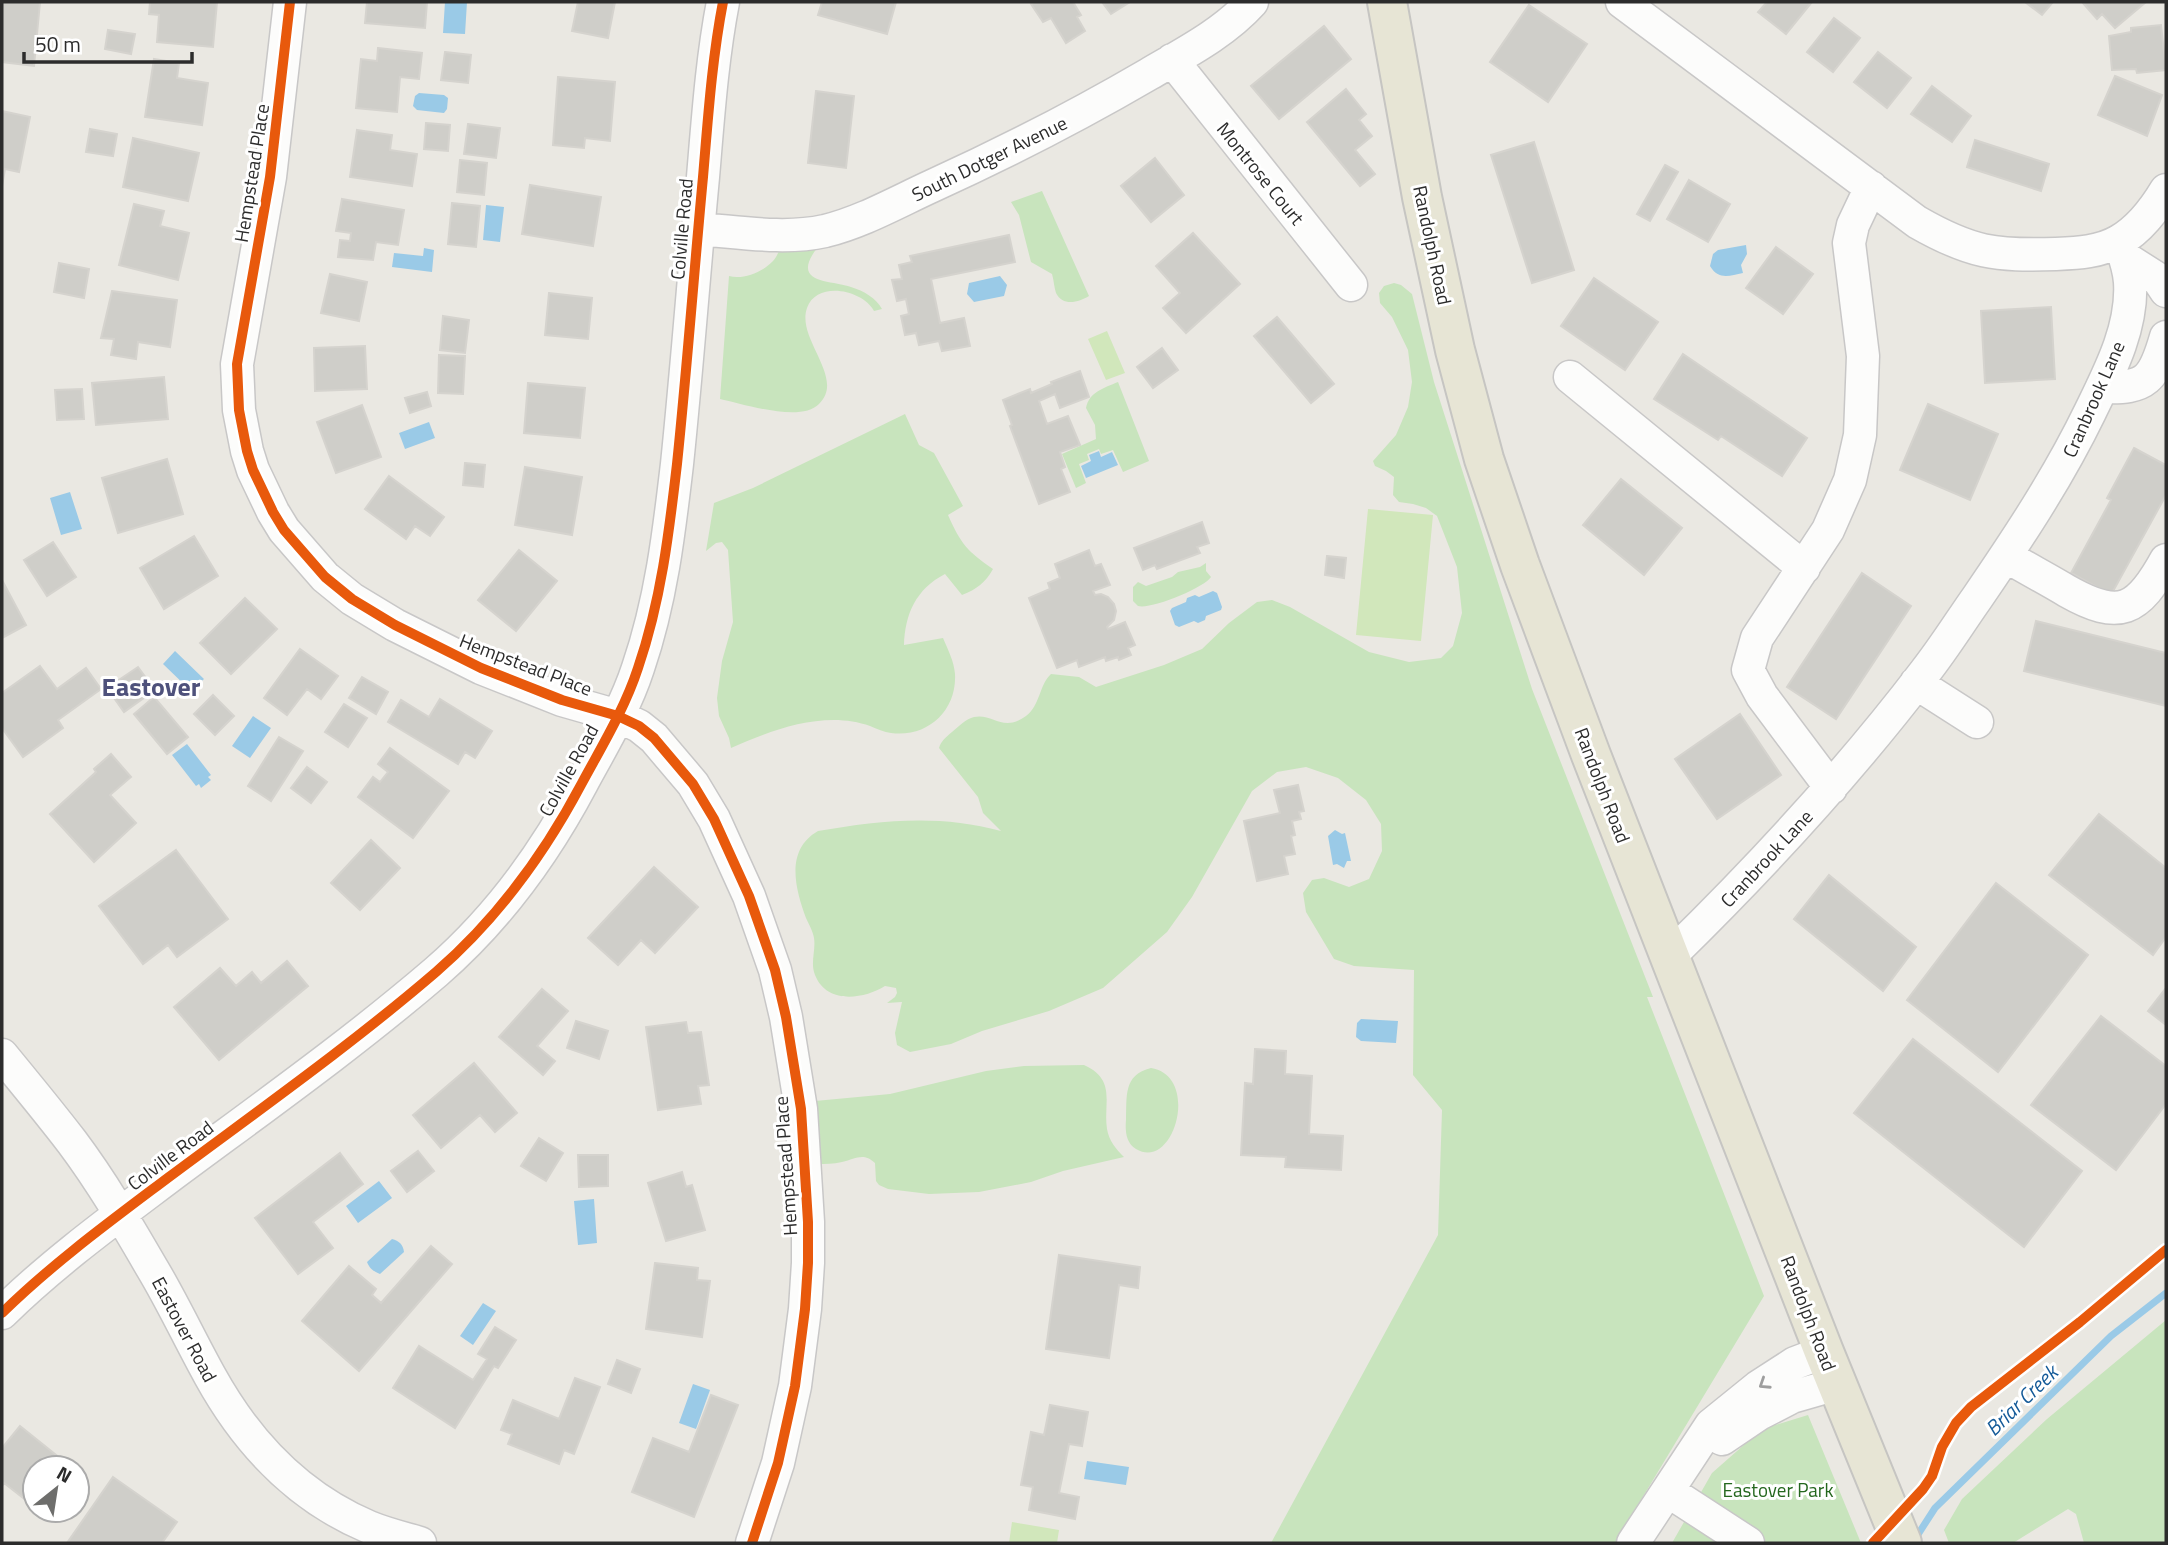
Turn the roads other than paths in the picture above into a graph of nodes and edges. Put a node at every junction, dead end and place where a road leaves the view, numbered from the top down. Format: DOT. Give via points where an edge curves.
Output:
graph roads {
  1 [pos="290,2"];
  2 [pos="723,2"];
  3 [pos="1252,2"];
  4 [pos="1387,2"];
  5 [pos="1622,2"];
  6 [pos="1172,60"];
  7 [pos="1871,187"];
  8 [pos="2166,190"];
  9 [pos="698,229"];
  10 [pos="2122,249"];
  11 [pos="1350,285"];
  12 [pos="2166,291"];
  13 [pos="2166,337"];
  14 [pos="1570,377"];
  15 [pos="2102,387"];
  16 [pos="2006,556"];
  17 [pos="2166,560"];
  18 [pos="1804,568"];
  19 [pos="1916,683"];
  20 [pos="618,716"];
  21 [pos="1977,722"];
  22 [pos="1831,788"];
  23 [pos="1671,955"];
  24 [pos="2,1055"];
  25 [pos="120,1214"];
  26 [pos="2,1314"];
  27 [pos="1831,1368"];
  28 [pos="1668,1491"];
  29 [pos="420,1543"];
  30 [pos="752,1543"];
  31 [pos="1633,1543"];
  32 [pos="1748,1543"];
  33 [pos="1902,1543"];
  1 -- 20 [label="street, Hempstead Place" via="271,177 237,364 239,410 253,470 284,530 310,562 352,599 481,668"];
  2 -- 9 [label="street, Colville Road"];
  3 -- 6 [label="street, South Dotger Avenue" via="1223,29"];
  4 -- 23 [label="main road, Randolph Road" via="1422,197 1484,459 1591,755"];
  5 -- 7 [label="street"];
  6 -- 9 [label="street, South Dotger Avenue" via="1009,151 860,219 808,234"];
  6 -- 11 [label="street, Montrose Court"];
  7 -- 10 [label="street" via="1927,228 1981,251 2010,255"];
  7 -- 18 [label="street" via="1849,243 1863,356 1860,435 1850,480 1828,530"];
  8 -- 10 [label="street"];
  9 -- 20 [label="street, Colville Road" via="664,573 638,671"];
  10 -- 12 [label="street"];
  10 -- 15 [label="street, Cranbrook Lane" via="2130,282 2128,308 2120,345"];
  13 -- 15 [label="street" via="2158,365 2141,384"];
  14 -- 18 [label="street"];
  15 -- 16 [label="street, Cranbrook Lane" via="2067,459"];
  16 -- 17 [label="street" via="2088,603 2114,609 2146,592"];
  16 -- 19 [label="street, Cranbrook Lane"];
  18 -- 22 [label="street" via="1757,638 1748,670 1762,696"];
  19 -- 21 [label="street"];
  19 -- 22 [label="street, Cranbrook Lane"];
  20 -- 25 [label="street, Colville Road" via="557,827 506,899 461,948 344,1047"];
  20 -- 30 [label="street, Hempstead Place" via="654,738 694,784 714,819 763,934 789,1035 804,1139 806,1298 795,1387 778,1463"];
  22 -- 23 [label="street, Cranbrook Lane"];
  23 -- 27 [label="main road, Randolph Road"];
  24 -- 25 [label="street, Eastover Road" via="72,1143"];
  25 -- 26 [label="street, Colville Road"];
  25 -- 29 [label="street, Eastover Road" via="212,1379 242,1428 270,1460 301,1488 337,1511"];
  27 -- 28 [label="street" via="1719,1441 1695,1449"];
  27 -- 33 [label="main road, Randolph Road"];
  28 -- 31 [label="street"];
  28 -- 32 [label="street"];
}
